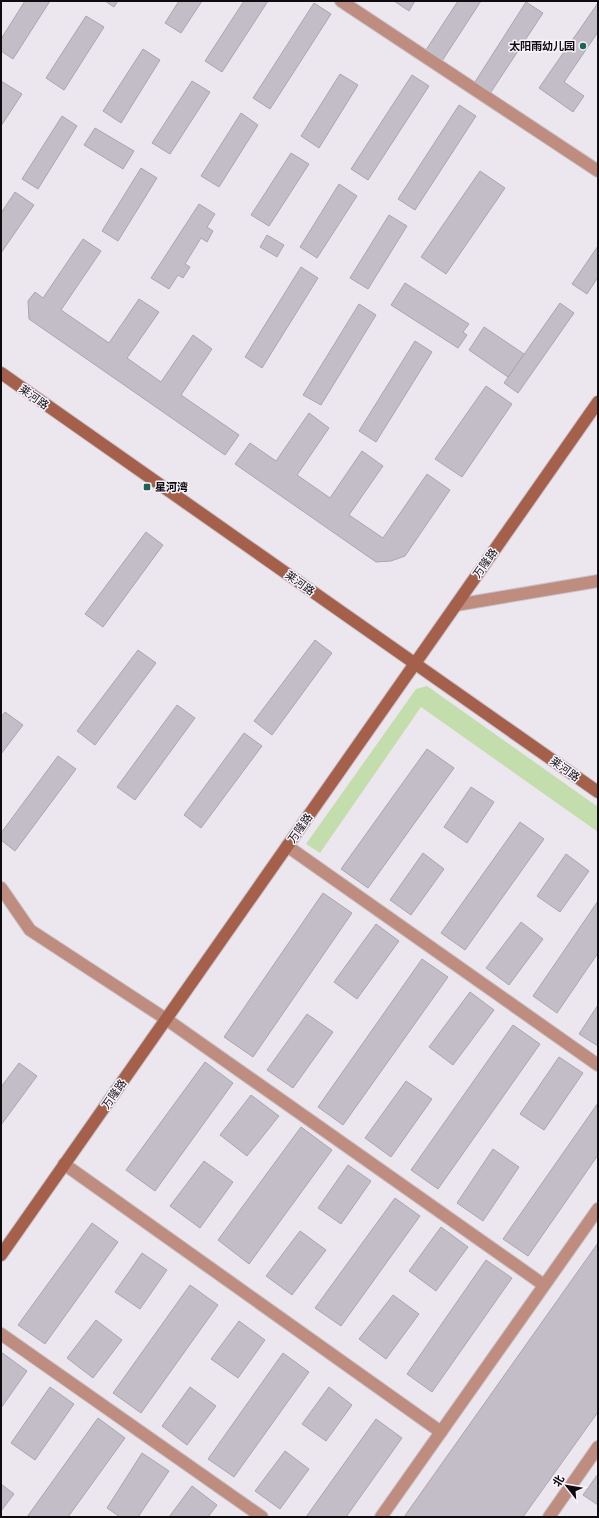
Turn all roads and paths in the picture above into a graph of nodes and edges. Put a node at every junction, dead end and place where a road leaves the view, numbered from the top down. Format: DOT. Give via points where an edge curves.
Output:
graph roads {
  1 [pos="340,1"];
  2 [pos="598,171"];
  3 [pos="1,373"];
  4 [pos="598,402"];
  5 [pos="598,581"];
  6 [pos="456,605"];
  7 [pos="415,663"];
  8 [pos="598,792"];
  9 [pos="287,846"];
  10 [pos="1,888"];
  11 [pos="166,1020"];
  12 [pos="598,1065"];
  13 [pos="64,1164"];
  14 [pos="598,1209"];
  15 [pos="1,1254"];
  16 [pos="544,1285"];
  17 [pos="1,1334"];
  18 [pos="441,1432"];
  19 [pos="598,1447"];
  20 [pos="554,1515"];
  21 [pos="262,1517"];
  22 [pos="381,1517"];
  1 -- 2 [label="street"];
  3 -- 7 [label="street, 莱河路"];
  4 -- 6 [label="street, 万隆路"];
  5 -- 6 [label="street"];
  6 -- 7 [label="street, 万隆路"];
  7 -- 8 [label="street, 莱河路"];
  7 -- 9 [label="street, 万隆路"];
  9 -- 11 [label="street, 万隆路"];
  9 -- 12 [label="street"];
  10 -- 11 [label="street" via="30,930"];
  11 -- 13 [label="street, 万隆路"];
  11 -- 16 [label="street"];
  13 -- 15 [label="street, 万隆路"];
  13 -- 18 [label="street"];
  14 -- 16 [label="street"];
  16 -- 18 [label="street"];
  17 -- 21 [label="street"];
  18 -- 22 [label="street"];
  19 -- 20 [label="street"];
}
